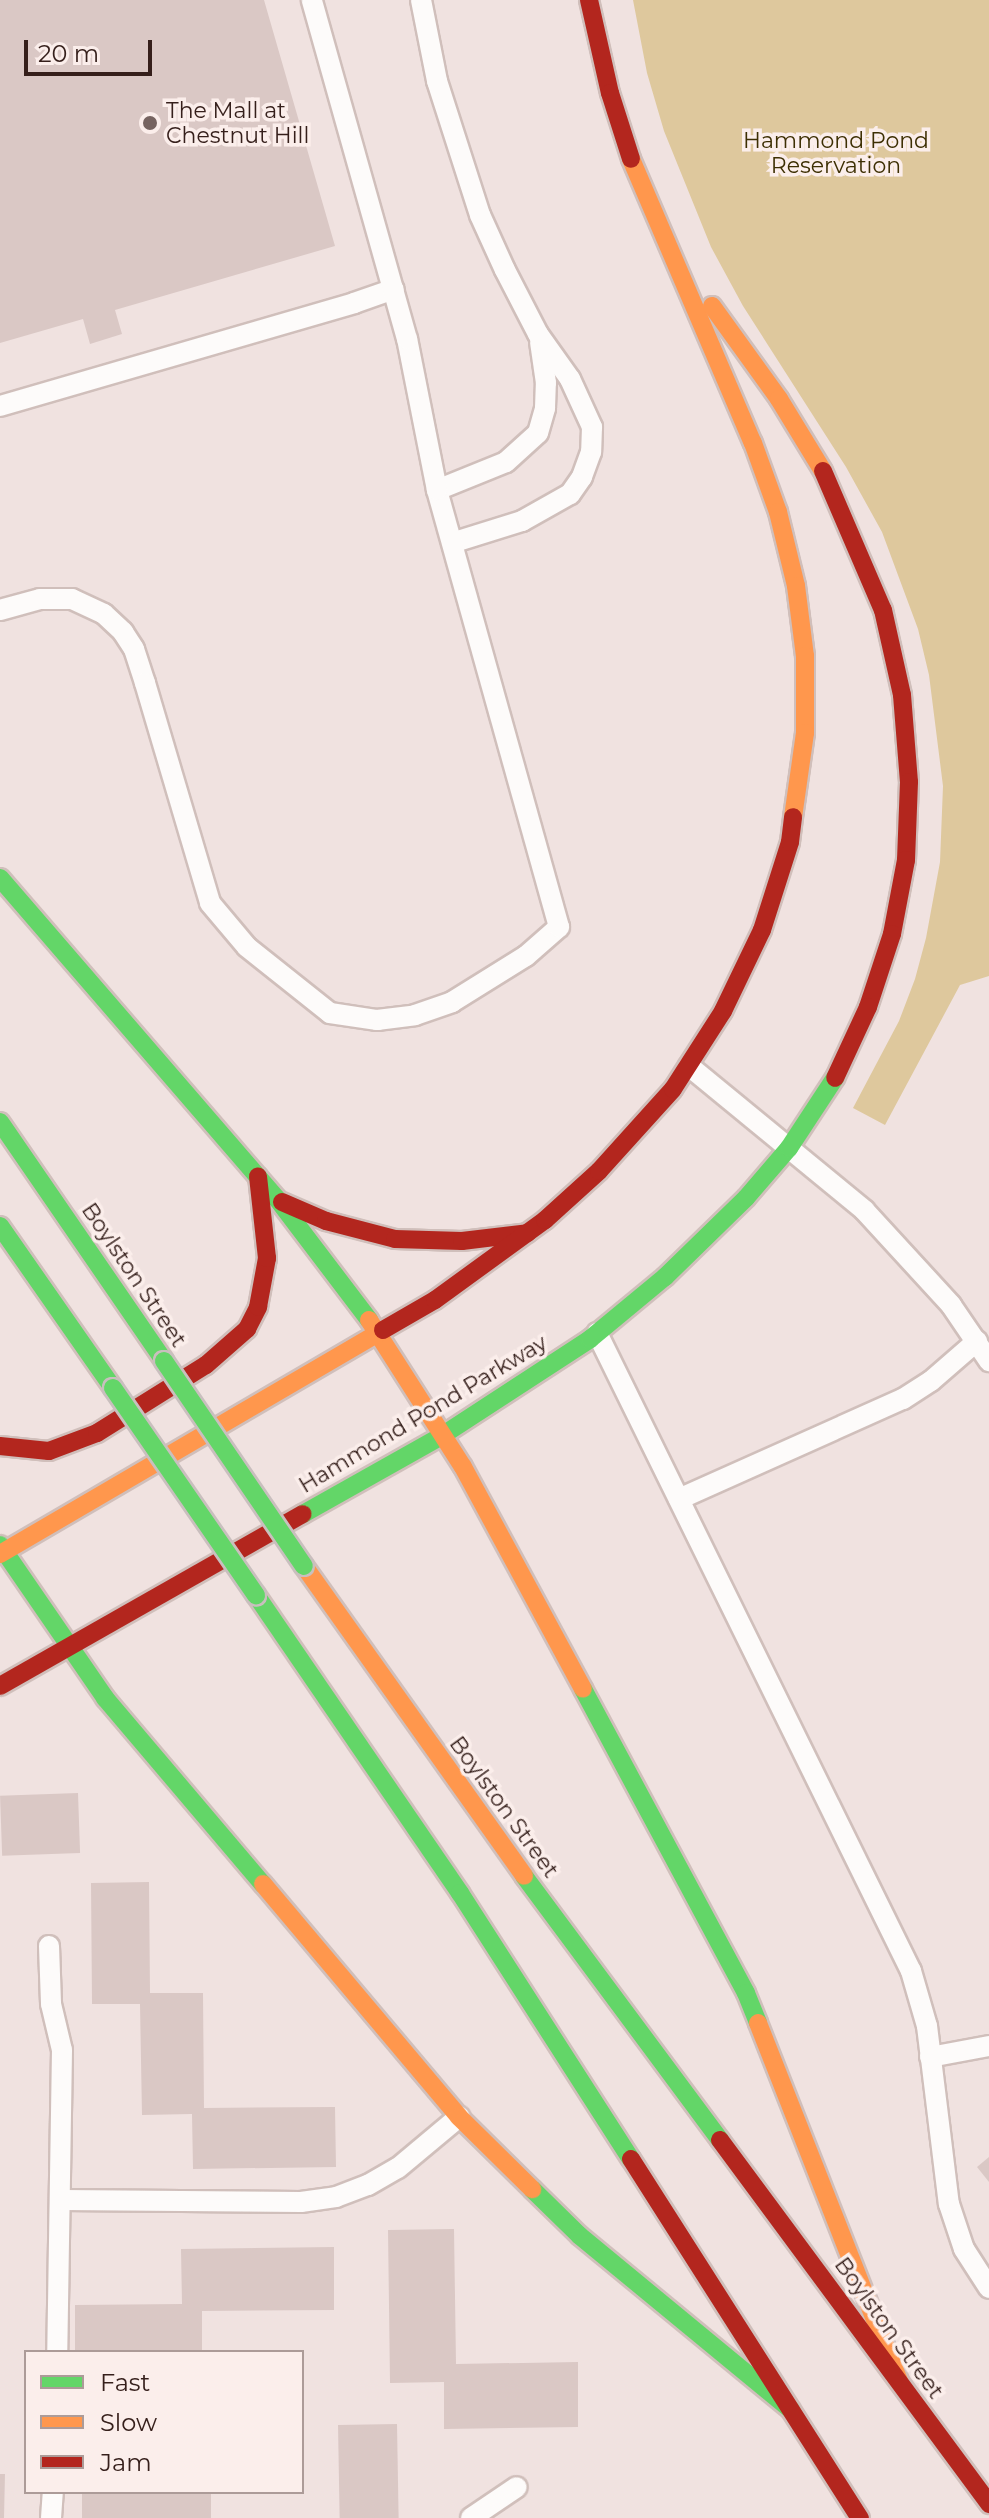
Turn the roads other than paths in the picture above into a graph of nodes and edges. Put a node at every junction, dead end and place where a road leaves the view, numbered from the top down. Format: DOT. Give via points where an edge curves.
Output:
graph roads {
  1 [pos="312,0"];
  2 [pos="421,0"];
  3 [pos="589,0"];
  4 [pos="662,236"];
  5 [pos="394,289"];
  6 [pos="538,334"];
  7 [pos="0,406"];
  8 [pos="437,490"];
  9 [pos="452,543"];
  10 [pos="0,610"];
  11 [pos="2,878"];
  12 [pos="689,1066"];
  13 [pos="0,1122"];
  14 [pos="789,1148"];
  15 [pos="257,1175"];
  16 [pos="278,1200"];
  17 [pos="0,1226"];
  18 [pos="528,1233"];
  19 [pos="597,1333"];
  20 [pos="379,1334"];
  21 [pos="977,1341"];
  22 [pos="989,1361"];
  23 [pos="443,1435"];
  24 [pos="0,1446"];
  25 [pos="679,1499"];
  26 [pos="1,1550"];
  27 [pos="71,1647"];
  28 [pos="0,1686"];
  29 [pos="49,1946"];
  30 [pos="989,2046"];
  31 [pos="930,2057"];
  32 [pos="459,2117"];
  33 [pos="62,2200"];
  34 [pos="989,2288"];
  35 [pos="57,2350"];
  36 [pos="899,2381"];
  37 [pos="791,2410"];
  38 [pos="517,2487"];
  39 [pos="53,2494"];
  40 [pos="989,2504"];
  41 [pos="51,2518"];
  42 [pos="471,2518"];
  43 [pos="860,2518"];
  1 -- 5 [label="lane"];
  2 -- 6 [label="lane" via="458,153 487,229"];
  3 -- 4 [label="main road, Hammond Pond Parkway" via="610,93"];
  4 -- 12 [label="main road, Hammond Pond Parkway" via="778,512 796,586 805,656 805,733 783,870 746,966"];
  4 -- 14 [label="main road, Hammond Pond Parkway" via="779,399 830,482 883,610 902,695 909,782 906,860 892,934 868,1007 836,1076"];
  5 -- 7 [label="lane"];
  5 -- 8 [label="lane"];
  6 -- 8 [label="lane" via="546,383 538,433 506,462"];
  6 -- 9 [label="lane" via="570,379 592,427 582,477 570,494 548,508"];
  8 -- 9 [label="lane"];
  9 -- 10 [label="lane" via="559,927 526,956 452,1002 415,1015 377,1020 330,1013 238,939 210,903 145,683 123,632 104,614 72,599 40,599"];
  11 -- 15 [label="main road"];
  12 -- 14 [label="lane"];
  12 -- 18 [label="main road, Hammond Pond Parkway" via="623,1146"];
  13 -- 36 [label="main road, Boylston Street, bridge" via="493,1834"];
  14 -- 19 [label="main road, Hammond Pond Parkway" via="729,1216"];
  14 -- 21 [label="lane" via="897,1243"];
  15 -- 16 [label="main road"];
  15 -- 24 [label="main road" via="267,1258 258,1307 247,1329 206,1365 73,1444 37,1451"];
  16 -- 18 [label="main road" via="304,1214 395,1239 462,1241"];
  16 -- 20 [label="main road"];
  17 -- 37 [label="main road, bridge" via="460,1893"];
  18 -- 20 [label="main road, Hammond Pond Parkway" via="449,1292"];
  19 -- 23 [label="main road, Hammond Pond Parkway"];
  19 -- 25 [label="lane"];
  20 -- 23 [label="main road"];
  20 -- 26 [label="main road, Hammond Pond Parkway"];
  21 -- 22 [label="lane"];
  21 -- 25 [label="lane" via="903,1399"];
  23 -- 27 [label="main road, Hammond Pond Parkway"];
  23 -- 36 [label="main road" via="516,1561 746,1993"];
  25 -- 31 [label="lane" via="911,1971"];
  26 -- 27 [label="main road"];
  27 -- 28 [label="main road, Hammond Pond Parkway"];
  27 -- 32 [label="main road" via="145,1747"];
  29 -- 33 [label="lane" via="51,2004 62,2050"];
  30 -- 31 [label="lane"];
  31 -- 34 [label="lane" via="954,2227"];
  32 -- 33 [label="lane" via="398,2168 336,2197 301,2202"];
  32 -- 37 [label="main road" via="580,2236"];
  33 -- 35 [label="lane"];
  36 -- 40 [label="main road, Boylston Street"];
  37 -- 43 [label="main road"];
  38 -- 42 [label="lane"];
  39 -- 41 [label="lane"];
}
